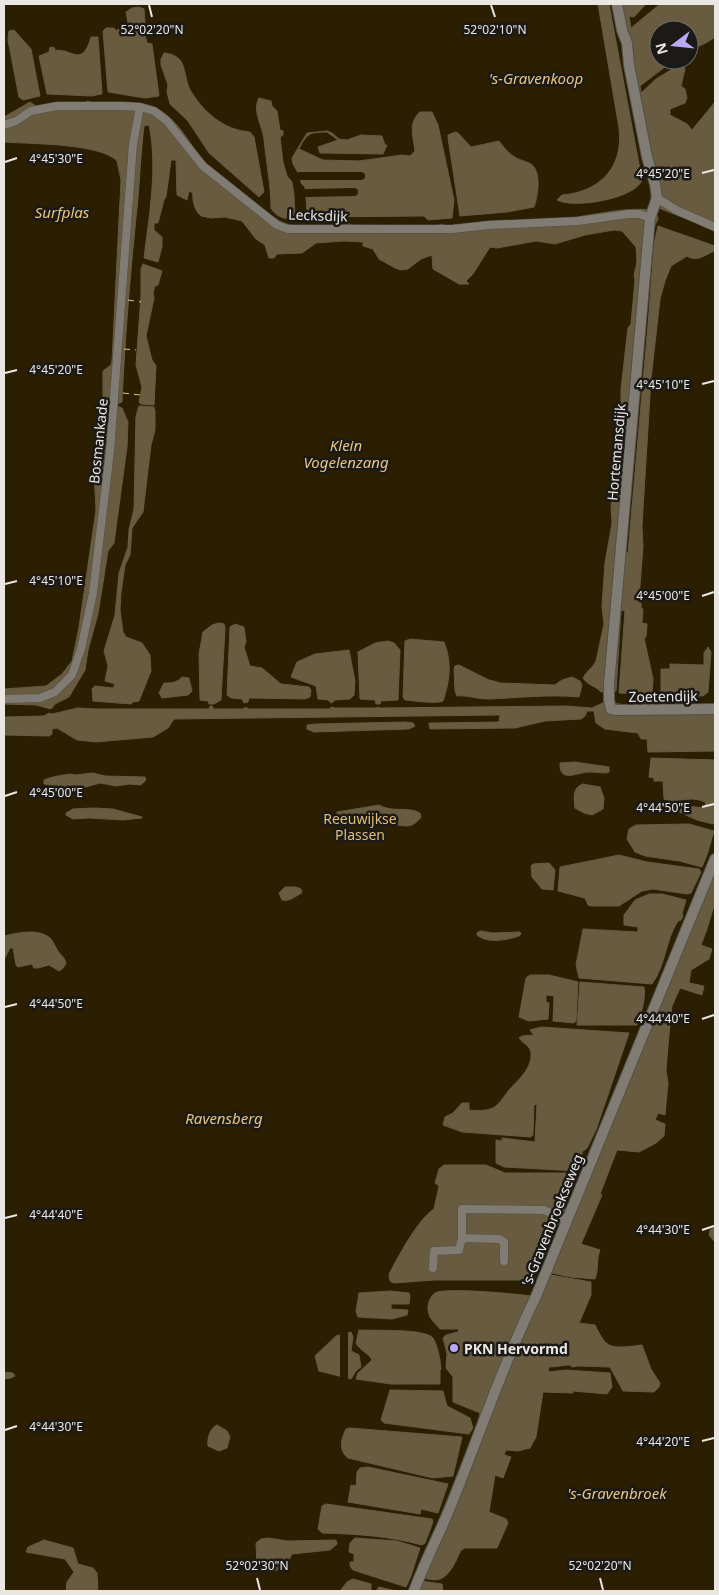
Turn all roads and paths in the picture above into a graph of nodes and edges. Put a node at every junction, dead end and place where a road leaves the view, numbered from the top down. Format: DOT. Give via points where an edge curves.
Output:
graph roads {
  1 [pos="617,4"];
  2 [pos="140,107"];
  3 [pos="4,125"];
  4 [pos="653,208"];
  5 [pos="715,228"];
  6 [pos="4,699"];
  7 [pos="609,701"];
  8 [pos="715,709"];
  9 [pos="715,858"];
  10 [pos="567,1220"];
  11 [pos="462,1238"];
  12 [pos="504,1261"];
  13 [pos="433,1268"];
  14 [pos="414,1591"];
  1 -- 4 [label="street, Hortemansdijk" via="627,43 646,157 655,184"];
  2 -- 3 [label="street, Lecksdijk" via="89,105 42,108"];
  2 -- 4 [label="street, Lecksdijk" via="162,116 203,166 277,225 288,229 452,229 640,214"];
  2 -- 6 [label="street, Bosmankade" via="133,144 112,434 92,593 79,659 72,675 55,692 40,698"];
  4 -- 5 [label="street" via="676,210"];
  4 -- 7 [label="street, Hortemansdijk"];
  7 -- 8 [label="street, Zoetendijk"];
  9 -- 10 [label="street, 's-Gravenbroekseweg"];
  10 -- 11 [label="street" via="544,1210 462,1209"];
  10 -- 14 [label="street, 's-Gravenbroekseweg"];
  11 -- 12 [label="street" via="499,1239 504,1242"];
  11 -- 13 [label="street" via="459,1250 434,1251"];
}
